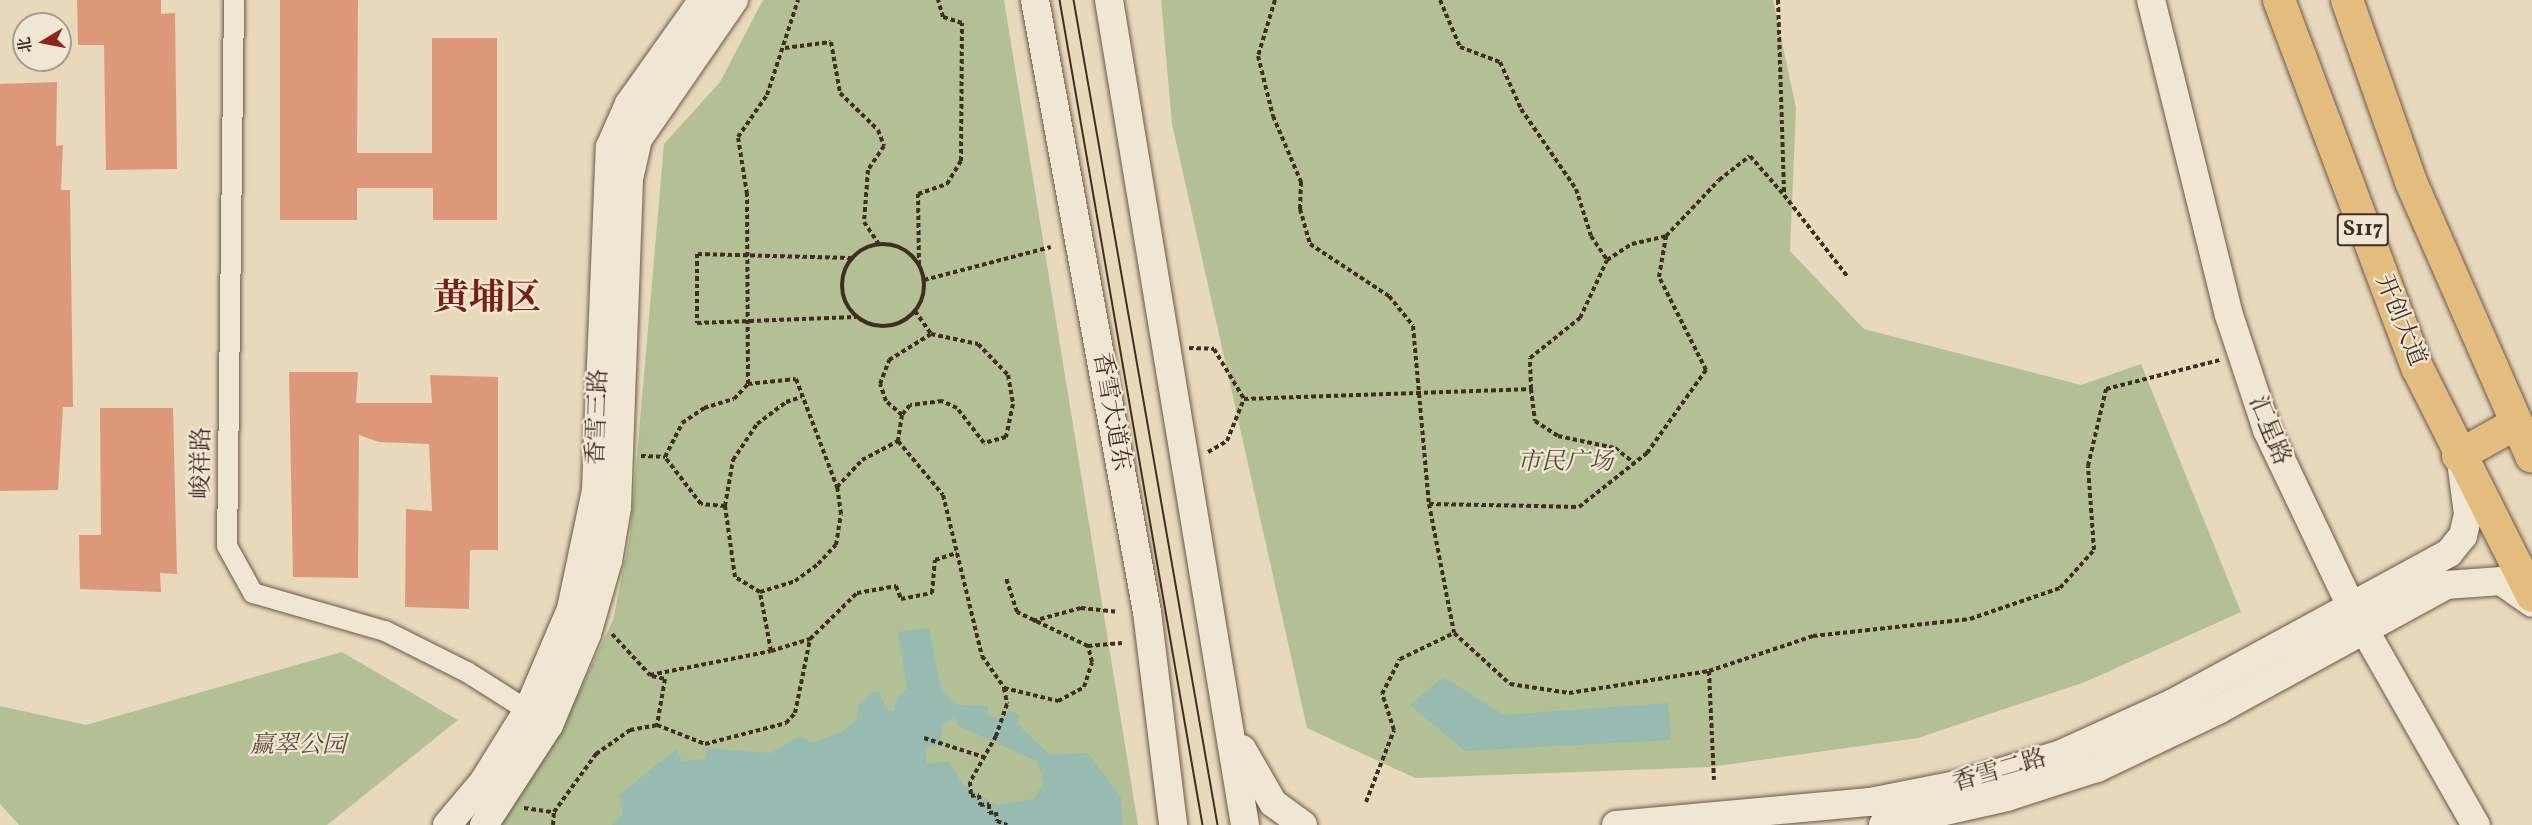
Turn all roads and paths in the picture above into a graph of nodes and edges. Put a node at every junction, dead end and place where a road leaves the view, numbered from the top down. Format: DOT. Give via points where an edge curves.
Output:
graph roads {
  1 [pos="234,0"];
  2 [pos="703,0"];
  3 [pos="734,0"];
  4 [pos="798,0"];
  5 [pos="938,0"];
  6 [pos="1035,0"];
  7 [pos="1109,0"];
  8 [pos="1275,0"];
  9 [pos="1440,0"];
  10 [pos="1778,0"];
  11 [pos="2151,0"];
  12 [pos="2279,0"];
  13 [pos="2347,0"];
  14 [pos="785,48"];
  15 [pos="1785,195"];
  16 [pos="1666,236"];
  17 [pos="879,244"];
  18 [pos="1052,247"];
  19 [pos="744,253"];
  20 [pos="852,258"];
  21 [pos="1607,260"];
  22 [pos="919,265"];
  23 [pos="1847,276"];
  24 [pos="924,280"];
  25 [pos="915,311"];
  26 [pos="855,317"];
  27 [pos="744,324"];
  28 [pos="931,334"];
  29 [pos="1188,348"];
  30 [pos="2241,355"];
  31 [pos="748,384"];
  32 [pos="1531,389"];
  33 [pos="1419,392"];
  34 [pos="801,397"];
  35 [pos="1244,399"];
  36 [pos="902,416"];
  37 [pos="2515,424"];
  38 [pos="898,441"];
  39 [pos="1206,454"];
  40 [pos="632,455"];
  41 [pos="665,457"];
  42 [pos="2532,457"];
  43 [pos="2460,459"];
  44 [pos="1634,463"];
  45 [pos="837,487"];
  46 [pos="1429,504"];
  47 [pos="725,506"];
  48 [pos="957,553"];
  49 [pos="1006,579"];
  50 [pos="760,592"];
  51 [pos="2532,596"];
  52 [pos="2532,603"];
  53 [pos="1117,612"];
  54 [pos="2358,618"];
  55 [pos="1032,621"];
  56 [pos="603,625"];
  57 [pos="1454,633"];
  58 [pos="810,639"];
  59 [pos="1122,643"];
  60 [pos="1088,646"];
  61 [pos="771,651"];
  62 [pos="1709,671"];
  63 [pos="650,675"];
  64 [pos="1004,688"];
  65 [pos="1227,711"];
  66 [pos="538,717"];
  67 [pos="657,725"];
  68 [pos="924,738"];
  69 [pos="984,757"];
  70 [pos="1714,780"];
  71 [pos="1366,802"];
  72 [pos="519,808"];
  73 [pos="554,812"];
  74 [pos="1875,817"];
  75 [pos="447,825"];
  76 [pos="484,825"];
  77 [pos="553,825"];
  78 [pos="1007,825"];
  79 [pos="1173,825"];
  80 [pos="1245,825"];
  81 [pos="1303,825"];
  82 [pos="1616,825"];
  83 [pos="2476,825"];
  1 -- 66 [label="street, 峻祥路" via="227,546 253,593 384,631"];
  2 -- 66 [label="street, 香雪三路" via="629,104 610,147 589,540"];
  3 -- 66 [label="street, 香雪三路" via="638,139 629,179 617,507 587,634"];
  4 -- 14 [label="path"];
  5 -- 22 [label="path" via="943,17 962,23 962,161 947,184 918,194"];
  6 -- 79 [label="street, 香雪大道东" via="1147,612"];
  7 -- 65 [label="street"];
  8 -- 33 [label="path" via="1258,56 1273,116 1301,182 1300,209 1310,244 1389,296 1413,326"];
  9 -- 21 [label="path" via="1460,47 1500,62 1521,109 1576,189 1591,236"];
  10 -- 15 [label="path"];
  11 -- 30 [label="street, 汇星路"];
  12 -- 43 [label="main road, 开创大道 / S117" via="2381,278"];
  13 -- 37 [label="main road, S117" via="2411,182"];
  14 -- 17 [label="path" via="831,42 840,93 878,130 885,146 868,170 864,222"];
  14 -- 19 [label="path" via="767,95 738,137 747,194"];
  15 -- 16 [label="path" via="1750,156 1719,180"];
  15 -- 23 [label="path"];
  16 -- 21 [label="path" via="1632,244"];
  16 -- 44 [label="path" via="1659,277 1706,370"];
  17 -- 20 [label="path"];
  17 -- 22 [label="path" via="895,245"];
  18 -- 24 [label="path"];
  19 -- 20 [label="path"];
  19 -- 27 [label="path"];
  19 -- 27 [label="path" via="697,254 697,323"];
  20 -- 26 [label="path" via="841,287"];
  21 -- 32 [label="path" via="1580,318 1530,358"];
  22 -- 24 [label="path"];
  24 -- 25 [label="path"];
  25 -- 26 [label="path" via="887,327"];
  25 -- 28 [label="path"];
  26 -- 27 [label="path"];
  27 -- 31 [label="path"];
  28 -- 36 [label="path" via="889,360 880,384 886,401"];
  28 -- 36 [label="path" via="978,344 1008,375 1013,404 1006,437 984,443 957,408 942,401 910,405"];
  29 -- 35 [label="path" via="1214,349"];
  30 -- 54 [label="street, 汇星路" via="2284,471"];
  30 -- 62 [label="path" via="2106,389 2088,466 2094,550 2060,588 1970,619 1813,636"];
  31 -- 34 [label="path" via="796,379"];
  31 -- 41 [label="path" via="734,399 704,408 682,423"];
  32 -- 33 [label="path"];
  32 -- 44 [label="path" via="1535,421 1558,436 1615,448"];
  33 -- 35 [label="path"];
  33 -- 46 [label="path"];
  34 -- 45 [label="path"];
  34 -- 47 [label="path" via="786,402 757,424 733,460"];
  35 -- 39 [label="path" via="1227,441"];
  36 -- 38 [label="path"];
  37 -- 42 [label="main road, S117"];
  37 -- 43 [label="main road"];
  38 -- 45 [label="path" via="862,460"];
  38 -- 48 [label="path" via="943,495"];
  40 -- 41 [label="path"];
  41 -- 47 [label="path" via="701,504"];
  43 -- 51 [label="main road, 开创大道 / S117"];
  43 -- 54 [label="street" via="2468,514 2463,536 2448,554"];
  44 -- 46 [label="path" via="1579,507"];
  45 -- 50 [label="path" via="841,514 836,545 795,581"];
  46 -- 57 [label="path"];
  47 -- 50 [label="path" via="735,577"];
  48 -- 58 [label="path" via="935,560 932,592 901,599 896,586 857,593"];
  48 -- 64 [label="path" via="982,656"];
  49 -- 55 [label="path" via="1017,612"];
  50 -- 61 [label="path"];
  52 -- 54 [label="street" via="2501,581 2467,580"];
  53 -- 55 [label="path" via="1081,608"];
  54 -- 74 [label="street, 香雪二路" via="2059,755 1961,784"];
  54 -- 83 [label="street, 汇星路"];
  55 -- 60 [label="path"];
  56 -- 63 [label="path"];
  57 -- 62 [label="path" via="1510,684 1569,693"];
  57 -- 71 [label="path" via="1400,659 1382,694 1394,730"];
  58 -- 61 [label="path"];
  58 -- 67 [label="path" via="795,713 786,723 705,744"];
  59 -- 60 [label="path"];
  60 -- 64 [label="path" via="1092,662 1084,687 1058,701"];
  61 -- 63 [label="path"];
  62 -- 70 [label="path"];
  63 -- 67 [label="path" via="665,679"];
  64 -- 69 [label="path" via="1007,704"];
  65 -- 80 [label="street"];
  65 -- 81 [label="street" via="1261,788"];
  66 -- 75 [label="street, 香雪三路"];
  66 -- 76 [label="street, 香雪三路"];
  67 -- 73 [label="path" via="630,730 596,754"];
  68 -- 69 [label="path"];
  69 -- 78 [label="path" via="970,782 971,796 979,795 980,805 989,804 989,813 996,812 997,821"];
  72 -- 73 [label="path"];
  73 -- 77 [label="path"];
  74 -- 82 [label="street, 香雪二路"];
}
